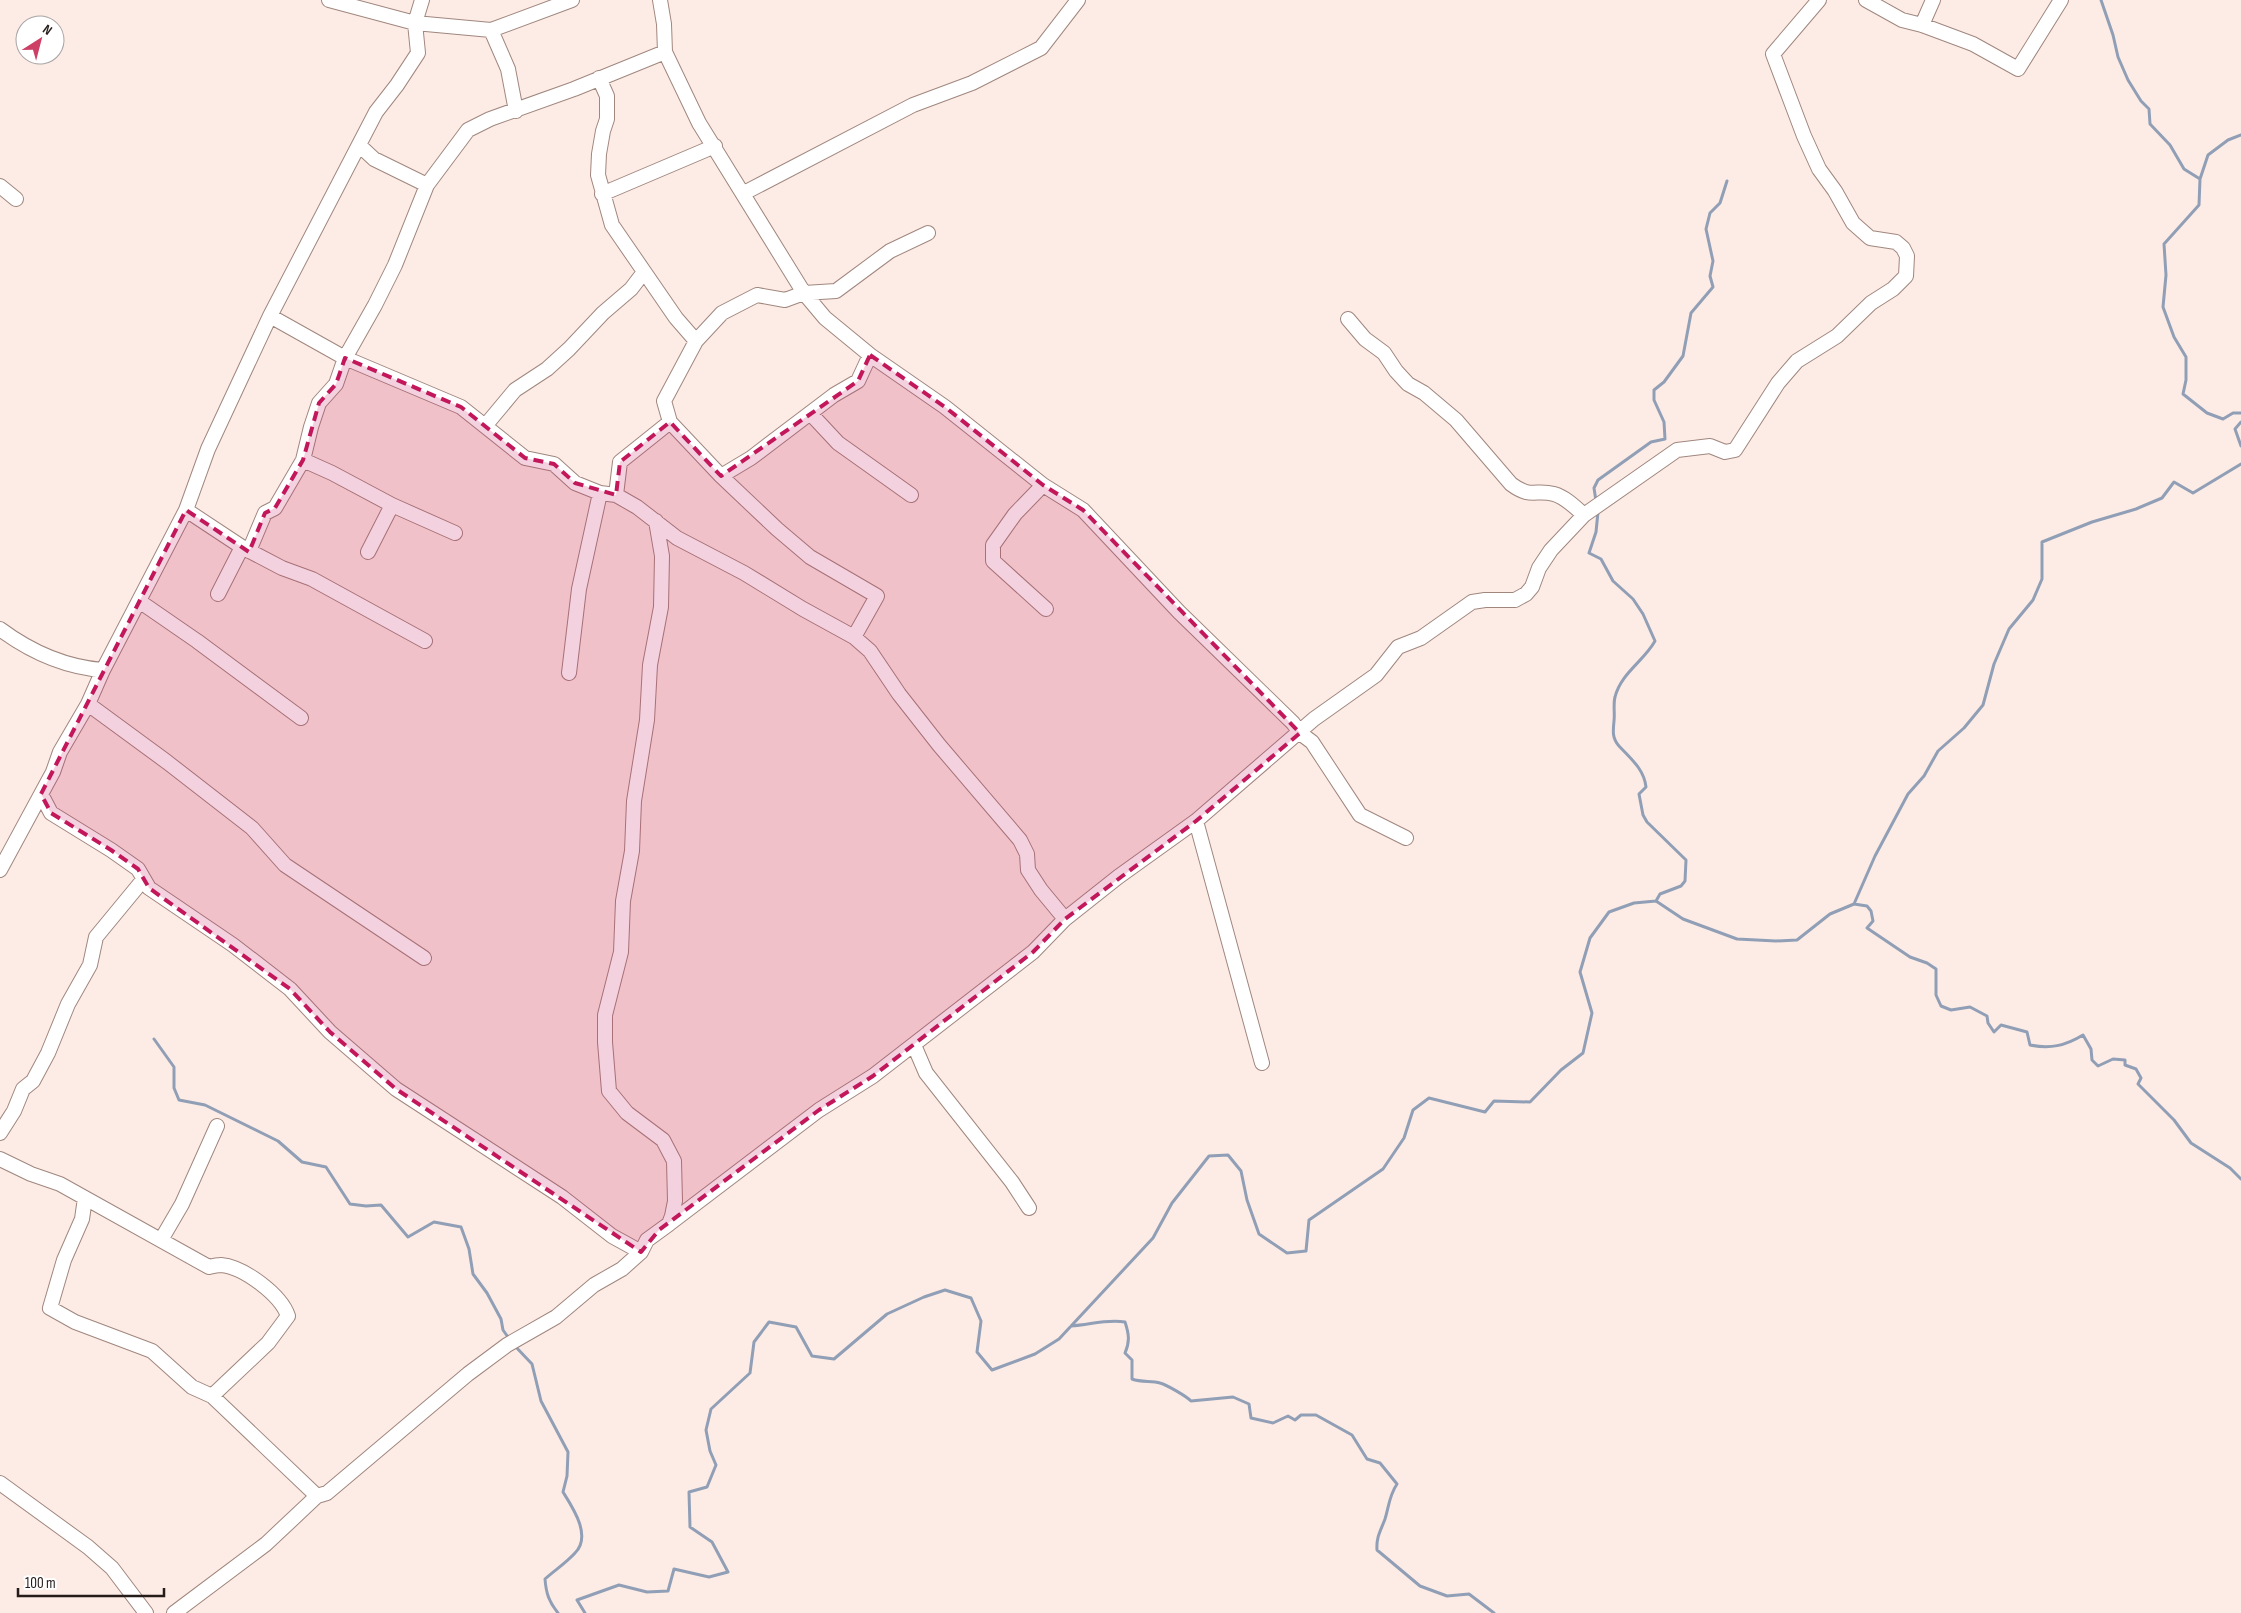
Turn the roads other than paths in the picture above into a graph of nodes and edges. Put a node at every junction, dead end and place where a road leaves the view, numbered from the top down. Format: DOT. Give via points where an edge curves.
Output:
graph roads {
  1 [pos="329,0"];
  2 [pos="422,0"];
  3 [pos="572,0"];
  4 [pos="660,0"];
  5 [pos="1078,0"];
  6 [pos="1819,0"];
  7 [pos="1866,0"];
  8 [pos="1934,0"];
  9 [pos="2061,0"];
  10 [pos="415,22"];
  11 [pos="1922,25"];
  12 [pos="491,30"];
  13 [pos="665,52"];
  14 [pos="599,78"];
  15 [pos="516,111"];
  16 [pos="358,145"];
  17 [pos="715,146"];
  18 [pos="0,186"];
  19 [pos="428,186"];
  20 [pos="744,193"];
  21 [pos="602,194"];
  22 [pos="16,199"];
  23 [pos="928,233"];
  24 [pos="644,272"];
  25 [pos="804,293"];
  26 [pos="270,316"];
  27 [pos="1348,318"];
  28 [pos="696,341"];
  29 [pos="870,355"];
  30 [pos="345,358"];
  31 [pos="810,413"];
  32 [pos="670,422"];
  33 [pos="485,426"];
  34 [pos="303,460"];
  35 [pos="721,476"];
  36 [pos="1043,485"];
  37 [pos="600,493"];
  38 [pos="616,495"];
  39 [pos="911,495"];
  40 [pos="392,505"];
  41 [pos="186,510"];
  42 [pos="1584,515"];
  43 [pos="656,522"];
  44 [pos="455,533"];
  45 [pos="246,549"];
  46 [pos="368,552"];
  47 [pos="218,594"];
  48 [pos="139,601"];
  49 [pos="1046,609"];
  50 [pos="1,634"];
  51 [pos="854,637"];
  52 [pos="425,641"];
  53 [pos="103,670"];
  54 [pos="569,673"];
  55 [pos="88,704"];
  56 [pos="301,718"];
  57 [pos="1300,733"];
  58 [pos="41,794"];
  59 [pos="1196,821"];
  60 [pos="1406,838"];
  61 [pos="0,870"];
  62 [pos="144,880"];
  63 [pos="1065,919"];
  64 [pos="424,958"];
  65 [pos="914,1045"];
  66 [pos="1262,1063"];
  67 [pos="217,1126"];
  68 [pos="0,1133"];
  69 [pos="0,1159"];
  70 [pos="85,1198"];
  71 [pos="1029,1208"];
  72 [pos="669,1224"];
  73 [pos="161,1240"];
  74 [pos="641,1252"];
  75 [pos="212,1396"];
  76 [pos="0,1482"];
  77 [pos="318,1496"];
  78 [pos="146,1613"];
  79 [pos="174,1613"];
  1 -- 10 [label="street"];
  2 -- 10 [label="street"];
  3 -- 12 [label="street"];
  4 -- 13 [label="street"];
  5 -- 20 [label="street" via="1041,48 972,83 913,105"];
  6 -- 42 [label="street" via="1772,54 1820,169 1853,223 1870,238 1896,242 1903,248 1907,256 1906,276 1871,303 1837,336 1797,361 1778,383 1734,450 1725,452 1710,446 1677,450"];
  7 -- 11 [label="street" via="1902,20"];
  8 -- 11 [label="street"];
  9 -- 11 [label="street" via="2018,68 1973,44"];
  10 -- 12 [label="street"];
  10 -- 16 [label="street" via="418,53 376,112"];
  12 -- 15 [label="street" via="508,69"];
  13 -- 14 [label="street"];
  13 -- 17 [label="street" via="699,123"];
  14 -- 15 [label="street"];
  14 -- 21 [label="street" via="607,96 607,119 599,154 598,176"];
  15 -- 19 [label="street" via="468,130"];
  16 -- 19 [label="street" via="374,159"];
  16 -- 26 [label="street"];
  17 -- 20 [label="street"];
  17 -- 21 [label="street"];
  18 -- 22 [label="street"];
  19 -- 30 [label="street" via="395,265"];
  20 -- 25 [label="street"];
  21 -- 24 [label="street" via="612,225"];
  23 -- 25 [label="street" via="890,251 836,292"];
  24 -- 28 [label="street"];
  24 -- 33 [label="street" via="569,349 547,369 515,390"];
  25 -- 28 [label="street" via="785,300 757,296 722,313"];
  25 -- 29 [label="street" via="825,318"];
  26 -- 30 [label="street"];
  26 -- 41 [label="street" via="208,449"];
  27 -- 42 [label="street" via="1365,339 1384,353 1408,384 1456,420 1511,484 1521,492 1556,494"];
  28 -- 32 [label="street" via="664,401"];
  29 -- 31 [label="street" via="858,381"];
  29 -- 36 [label="street" via="945,407"];
  30 -- 33 [label="street" via="461,407"];
  30 -- 34 [label="street" via="336,384 320,403 310,427"];
  31 -- 35 [label="street" via="752,458"];
  31 -- 39 [label="street" via="838,443"];
  32 -- 35 [label="street"];
  32 -- 38 [label="street" via="620,462"];
  33 -- 37 [label="street" via="525,458 554,464 575,483"];
  34 -- 40 [label="street"];
  34 -- 45 [label="street" via="275,508 265,513"];
  35 -- 51 [label="street" via="810,557 877,596"];
  36 -- 49 [label="street" via="1015,514 993,545 992,561"];
  36 -- 57 [label="street" via="1083,510"];
  37 -- 38 [label="street"];
  37 -- 54 [label="street" via="578,589"];
  38 -- 43 [label="street"];
  40 -- 44 [label="street"];
  40 -- 46 [label="street"];
  41 -- 45 [label="street"];
  41 -- 48 [label="street"];
  42 -- 57 [label="street" via="1551,550 1526,594 1515,600 1472,602 1421,638 1398,647 1376,675 1314,719"];
  43 -- 51 [label="street" via="677,538"];
  43 -- 72 [label="street" via="662,556 661,607 650,665 647,720 634,802 621,952 605,1015 605,1042 609,1090 627,1113 663,1140 674,1161 675,1201"];
  45 -- 47 [label="street"];
  45 -- 52 [label="street" via="312,579"];
  48 -- 53 [label="street"];
  48 -- 56 [label="street"];
  50 -- 53 [label="street" via="33,652 87,669"];
  51 -- 63 [label="street" via="870,651 939,745 1020,840 1027,854 1028,870"];
  53 -- 55 [label="street"];
  55 -- 58 [label="street" via="60,752"];
  55 -- 64 [label="street" via="252,828 285,864"];
  57 -- 59 [label="street"];
  57 -- 60 [label="street" via="1312,742 1360,815"];
  58 -- 61 [label="street"];
  58 -- 62 [label="street" via="51,813 138,869"];
  59 -- 63 [label="street"];
  59 -- 66 [label="street"];
  62 -- 68 [label="street" via="96,937 90,965 48,1052 33,1081 23,1089"];
  62 -- 74 [label="street" via="149,888 290,989 330,1032 396,1089 562,1197 612,1236"];
  63 -- 65 [label="street" via="1033,952"];
  65 -- 71 [label="street" via="926,1073"];
  65 -- 72 [label="street" via="819,1110"];
  67 -- 73 [label="street" via="182,1204"];
  69 -- 70 [label="street"];
  70 -- 73 [label="street"];
  70 -- 75 [label="street" via="82,1218 64,1260 50,1308 75,1322 152,1351 192,1387"];
  72 -- 74 [label="street" via="647,1240"];
  73 -- 75 [label="street" via="209,1267 221,1265 240,1270 285,1306 288,1316 268,1343"];
  74 -- 77 [label="street" via="556,1317 507,1345 476,1368 327,1493"];
  75 -- 77 [label="street"];
  76 -- 78 [label="street" via="112,1568"];
  77 -- 79 [label="street" via="266,1544"];
}
